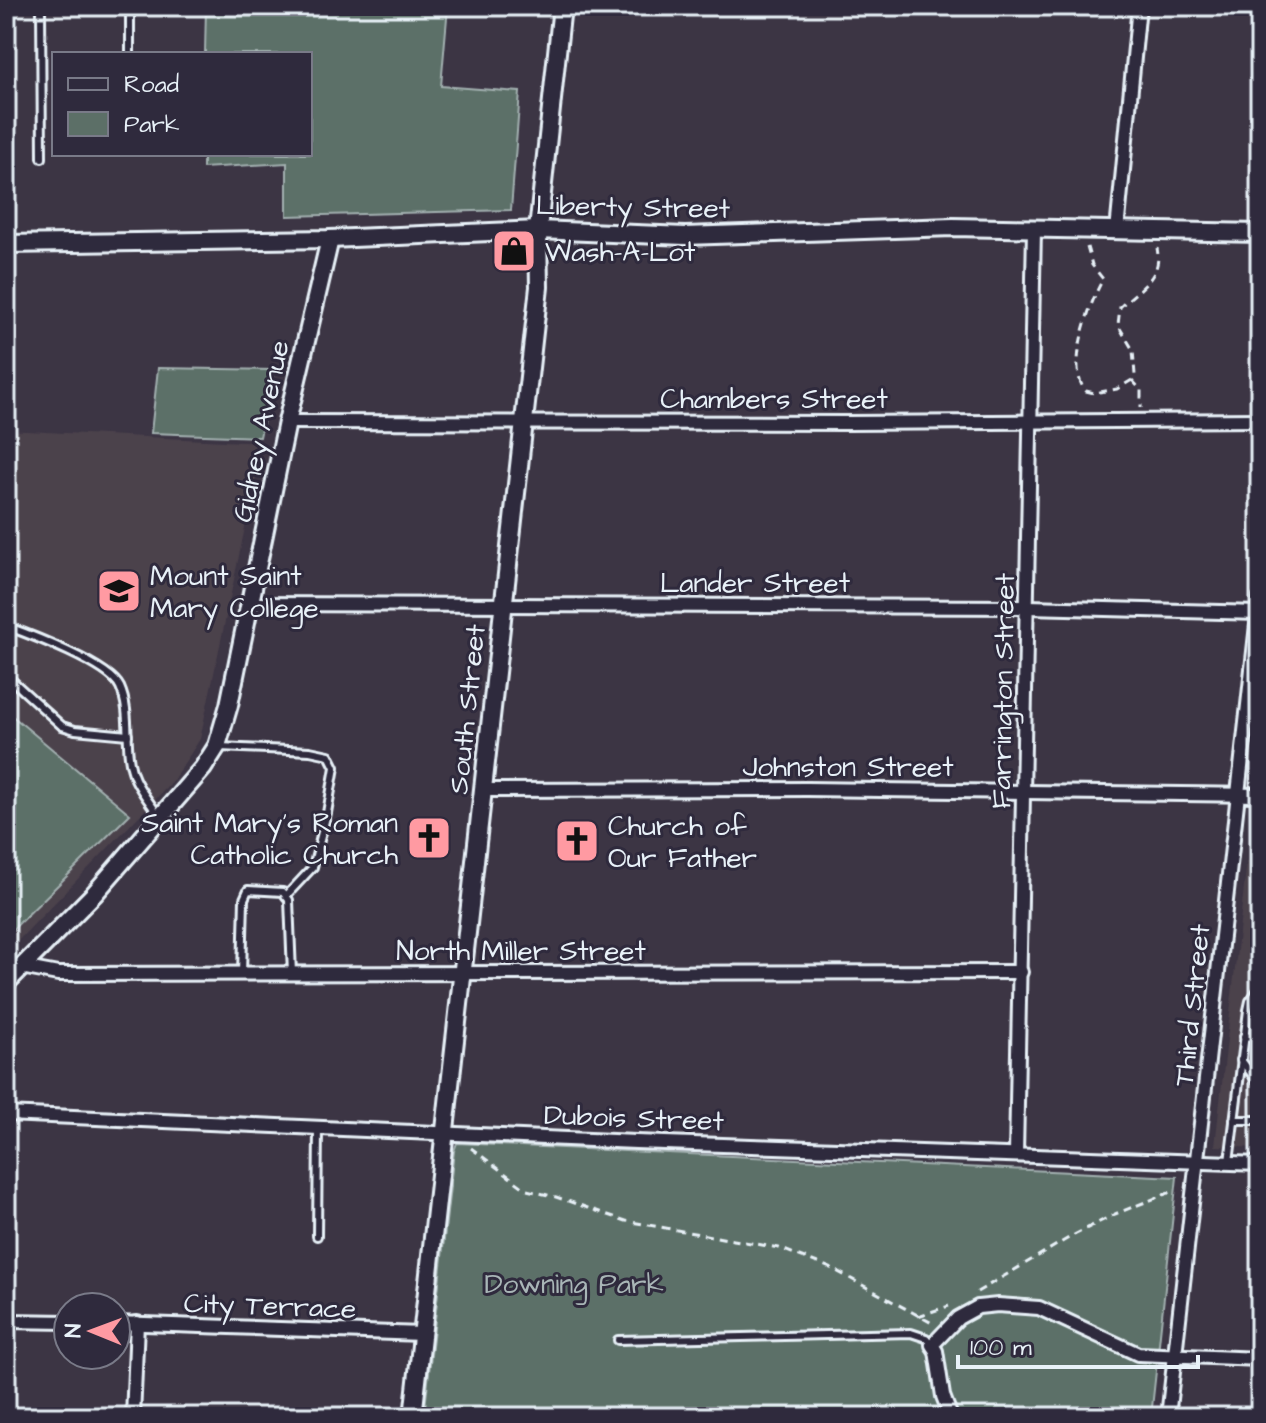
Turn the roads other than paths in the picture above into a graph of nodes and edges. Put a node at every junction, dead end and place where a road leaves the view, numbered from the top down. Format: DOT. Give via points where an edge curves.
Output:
graph roads {
  1 [pos="41,6"];
  2 [pos="130,6"];
  3 [pos="562,6"];
  4 [pos="1139,6"];
  5 [pos="130,52"];
  6 [pos="42,158"];
  7 [pos="1034,229"];
  8 [pos="538,230"];
  9 [pos="1117,231"];
  10 [pos="1260,233"];
  11 [pos="330,239"];
  12 [pos="6,244"];
  13 [pos="1032,420"];
  14 [pos="1260,420"];
  15 [pos="523,421"];
  16 [pos="287,422"];
  17 [pos="1260,598"];
  18 [pos="249,604"];
  19 [pos="504,605"];
  20 [pos="1028,607"];
  21 [pos="1259,613"];
  22 [pos="6,626"];
  23 [pos="6,675"];
  24 [pos="128,735"];
  25 [pos="217,746"];
  26 [pos="483,790"];
  27 [pos="1023,792"];
  28 [pos="1238,795"];
  29 [pos="1260,795"];
  30 [pos="161,819"];
  31 [pos="286,896"];
  32 [pos="21,967"];
  33 [pos="1021,972"];
  34 [pos="242,974"];
  35 [pos="292,974"];
  36 [pos="463,975"];
  37 [pos="6,983"];
  38 [pos="1260,987"];
  39 [pos="1244,1036"];
  40 [pos="1260,1038"];
  41 [pos="1241,1060"];
  42 [pos="1260,1085"];
  43 [pos="6,1114"];
  44 [pos="1234,1120"];
  45 [pos="1260,1120"];
  46 [pos="318,1127"];
  47 [pos="445,1132"];
  48 [pos="1016,1155"];
  49 [pos="1197,1161"];
  50 [pos="1229,1162"];
  51 [pos="1260,1164"];
  52 [pos="317,1236"];
  53 [pos="6,1321"];
  54 [pos="52,1322"];
  55 [pos="132,1323"];
  56 [pos="137,1323"];
  57 [pos="422,1334"];
  58 [pos="618,1340"];
  59 [pos="932,1345"];
  60 [pos="1175,1356"];
  61 [pos="1260,1359"];
  62 [pos="133,1417"];
  63 [pos="413,1417"];
  64 [pos="951,1417"];
  65 [pos="1168,1417"];
  1 -- 6 [label="lane"];
  2 -- 5 [label="lane"];
  3 -- 8 [label="street, South Street"];
  4 -- 9 [label="street"];
  7 -- 8 [label="street, Liberty Street" via="685,236"];
  7 -- 9 [label="street, Liberty Street"];
  7 -- 13 [label="street, Farrington Street"];
  8 -- 11 [label="street, Liberty Street"];
  8 -- 15 [label="street, South Street" via="539,287"];
  9 -- 10 [label="street, Liberty Street"];
  11 -- 12 [label="street, Liberty Street"];
  11 -- 16 [label="street, Gidney Avenue"];
  13 -- 14 [label="street, Chambers Street"];
  13 -- 15 [label="street, Chambers Street"];
  13 -- 20 [label="street, Farrington Street"];
  15 -- 16 [label="street, Chambers Street"];
  15 -- 19 [label="street, South Street"];
  16 -- 18 [label="street, Gidney Avenue"];
  17 -- 21 [label="street, Third Street"];
  18 -- 19 [label="street, Lander Street"];
  18 -- 25 [label="street, Gidney Avenue"];
  19 -- 20 [label="street, Lander Street"];
  19 -- 26 [label="street, South Street"];
  20 -- 21 [label="street, Lander Street"];
  20 -- 27 [label="street, Farrington Street"];
  21 -- 28 [label="street, Third Street"];
  22 -- 24 [label="lane" via="104,670 119,684 129,716"];
  23 -- 24 [label="lane" via="62,726"];
  24 -- 30 [label="lane" via="134,777"];
  25 -- 30 [label="street, Gidney Avenue"];
  25 -- 31 [label="lane" via="310,751 329,755 335,767 313,867"];
  26 -- 27 [label="street, Johnston Street"];
  26 -- 36 [label="street, South Street"];
  27 -- 28 [label="street, Johnston Street"];
  27 -- 33 [label="street, Farrington Street"];
  28 -- 29 [label="street, Johnston Street"];
  28 -- 49 [label="street, Third Street"];
  30 -- 32 [label="street, Gidney Avenue"];
  31 -- 34 [label="lane" via="248,890"];
  31 -- 35 [label="lane"];
  32 -- 34 [label="street, North Miller Street" via="58,974"];
  32 -- 37 [label="street, Gidney Avenue"];
  33 -- 36 [label="street, North Miller Street"];
  33 -- 48 [label="street, Farrington Street"];
  34 -- 35 [label="street, North Miller Street"];
  35 -- 36 [label="street, North Miller Street"];
  36 -- 47 [label="street, South Street"];
  38 -- 39 [label="lane" via="1250,1001"];
  39 -- 40 [label="lane"];
  39 -- 41 [label="lane"];
  41 -- 42 [label="lane"];
  41 -- 44 [label="lane"];
  43 -- 46 [label="street, Dubois Street"];
  44 -- 45 [label="lane"];
  44 -- 50 [label="lane"];
  46 -- 47 [label="street, Dubois Street"];
  46 -- 52 [label="lane"];
  47 -- 48 [label="street, Dubois Street"];
  47 -- 57 [label="street, South Street"];
  48 -- 49 [label="street, Dubois Street"];
  49 -- 50 [label="street, Dubois Street"];
  49 -- 60 [label="street, Third Street"];
  50 -- 51 [label="street, Dubois Street"];
  53 -- 54 [label="street"];
  55 -- 56 [label="street, City Terrace"];
  56 -- 57 [label="street, City Terrace"];
  56 -- 62 [label="street"];
  57 -- 63 [label="street, South Street"];
  58 -- 59 [label="lane" via="911,1333"];
  59 -- 60 [label="street" via="958,1318 978,1307 1029,1307 1124,1350"];
  59 -- 64 [label="street"];
  60 -- 61 [label="street"];
  60 -- 65 [label="street, Third Street"];
}
